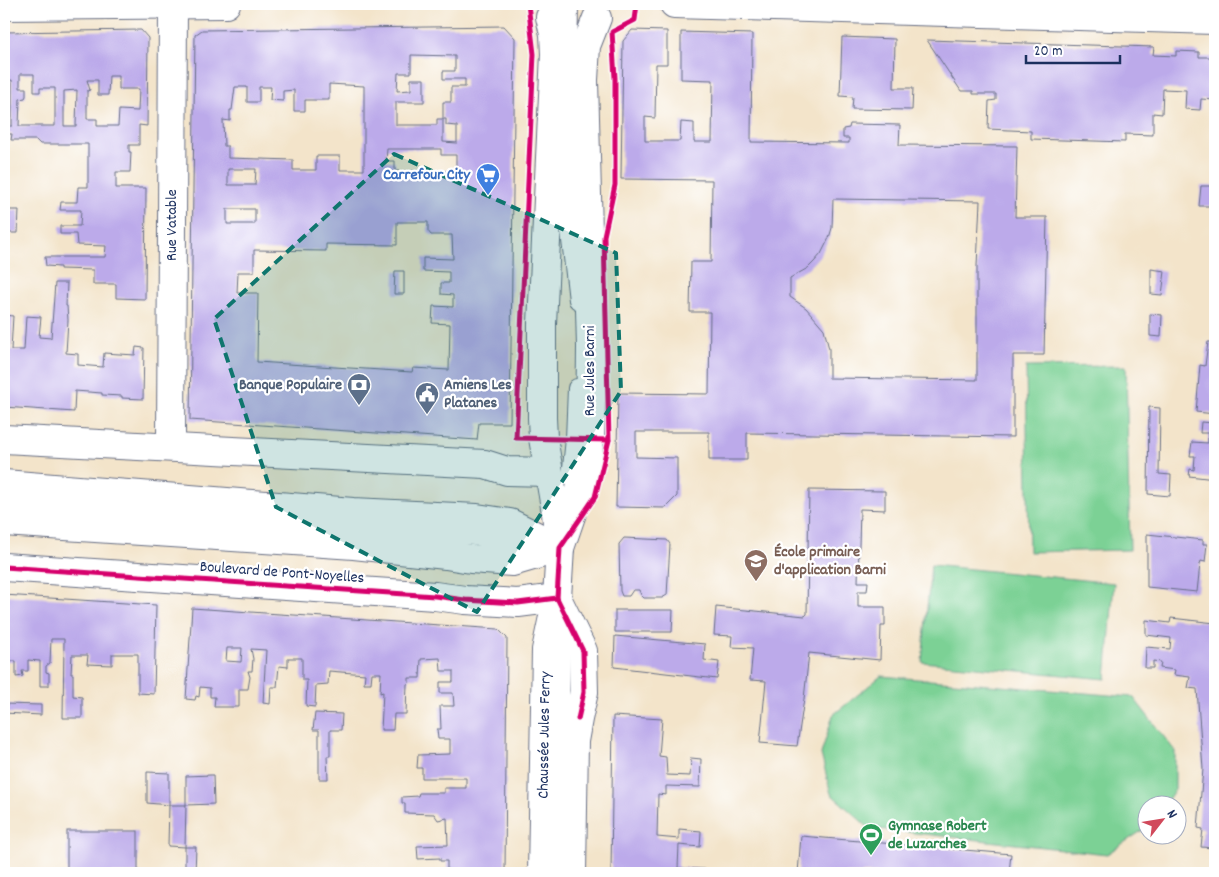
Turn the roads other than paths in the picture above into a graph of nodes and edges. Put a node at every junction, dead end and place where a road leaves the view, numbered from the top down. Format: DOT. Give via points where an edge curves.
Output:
graph roads {
  1 [pos="226,4"];
  2 [pos="674,4"];
  3 [pos="173,5"];
  4 [pos="4,6"];
  5 [pos="554,10"];
  6 [pos="599,11"];
  7 [pos="1215,20"];
  8 [pos="4,439"];
  9 [pos="171,447"];
  10 [pos="548,472"];
  11 [pos="4,484"];
  12 [pos="4,504"];
  13 [pos="4,522"];
  14 [pos="560,548"];
  15 [pos="4,566"];
  16 [pos="558,598"];
  17 [pos="542,873"];
  18 [pos="558,873"];
  19 [pos="572,873"];
  1 -- 3 [label="main road"];
  2 -- 7 [label="main road"];
  3 -- 4 [label="main road"];
  3 -- 9 [label="main road, Rue Vatable"];
  5 -- 6 [label="main road" via="584,27"];
  5 -- 10 [label="main road" via="542,324 542,418"];
  5 -- 14 [label="lane" via="566,197 579,324 572,476"];
  6 -- 14 [label="main road, Rue Jules Barni" via="586,46 584,80 592,347 590,439 584,478"];
  8 -- 9 [label="main road"];
  9 -- 10 [label="main road" via="485,464 507,471"];
  10 -- 14 [label="main road"];
  11 -- 14 [label="main road" via="353,512 477,518 510,523"];
  12 -- 14 [label="lane" via="474,536"];
  13 -- 14 [label="main road, Boulevard de Pont-Noyelles" via="354,545 512,562"];
  14 -- 16 [label="main road, Chaussée Jules Ferry"];
  15 -- 16 [label="main road, Boulevard de Pont-Noyelles" via="465,600 518,603"];
  16 -- 17 [label="main road, Chaussée Jules Ferry" via="546,650"];
  16 -- 18 [label="lane" via="562,651"];
  16 -- 19 [label="main road, Chaussée Jules Ferry" via="583,651 584,692 574,741"];
}
